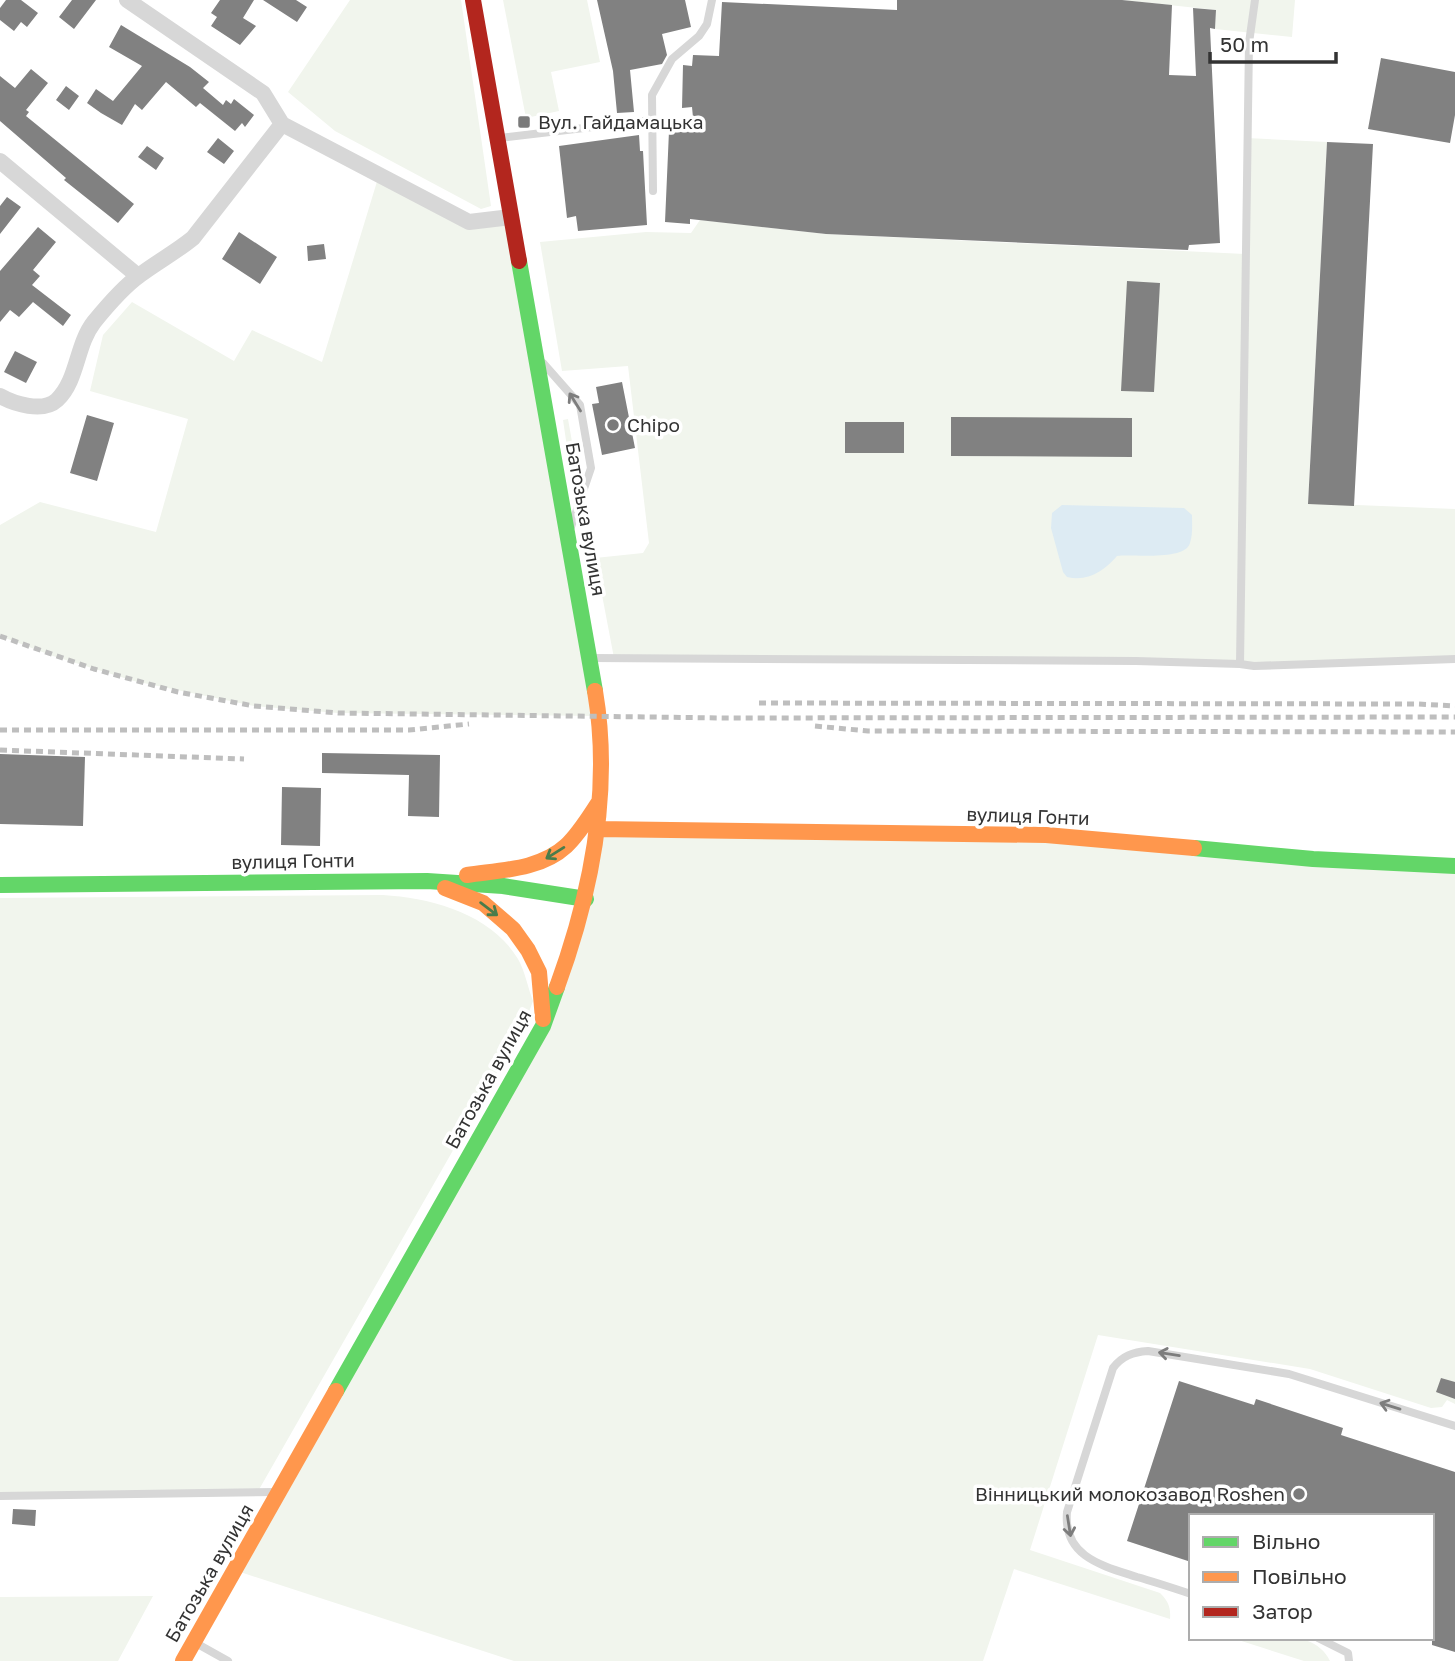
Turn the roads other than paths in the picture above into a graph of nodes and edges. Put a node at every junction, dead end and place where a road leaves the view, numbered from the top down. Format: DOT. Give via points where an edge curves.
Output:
graph roads {
  1 [pos="127,0"];
  2 [pos="473,0"];
  3 [pos="712,0"];
  4 [pos="1255,0"];
  5 [pos="652,120"];
  6 [pos="282,124"];
  7 [pos="497,138"];
  8 [pos="0,161"];
  9 [pos="653,191"];
  10 [pos="511,217"];
  11 [pos="138,276"];
  12 [pos="536,355"];
  13 [pos="0,396"];
  14 [pos="568,537"];
  15 [pos="590,658"];
  16 [pos="1455,659"];
  17 [pos="1240,664"];
  18 [pos="599,802"];
  19 [pos="597,829"];
  20 [pos="1455,866"];
  21 [pos="427,881"];
  22 [pos="0,885"];
  23 [pos="586,899"];
  24 [pos="543,1026"];
  25 [pos="1455,1426"];
  26 [pos="279,1492"];
  27 [pos="0,1496"];
  28 [pos="1189,1593"];
  29 [pos="1322,1640"];
  30 [pos="194,1642"];
  31 [pos="183,1661"];
  32 [pos="228,1661"];
  33 [pos="1349,1661"];
  1 -- 6 [label="street" via="263,93"];
  2 -- 7 [label="street, Батозька вулиця"];
  3 -- 5 [label="lane" via="707,24 672,59 652,95"];
  4 -- 17 [label="lane" via="1248,56"];
  5 -- 7 [label="lane"];
  5 -- 9 [label="lane"];
  6 -- 10 [label="street" via="469,222"];
  6 -- 11 [label="street" via="193,238"];
  7 -- 10 [label="street, Батозька вулиця"];
  8 -- 11 [label="street"];
  10 -- 12 [label="street, Батозька вулиця"];
  11 -- 13 [label="street" via="94,322 56,401 25,406"];
  12 -- 14 [label="street, Батозька вулиця"];
  14 -- 12 [label="lane, one-way" via="591,468 580,405"];
  14 -- 15 [label="street, Батозька вулиця"];
  15 -- 17 [label="lane"];
  15 -- 18 [label="street, Батозька вулиця" via="599,716"];
  16 -- 17 [label="lane"];
  18 -- 19 [label="street, Батозька вулиця"];
  18 -- 21 [label="street, one-way" via="566,846 552,856"];
  19 -- 20 [label="street, вулиця Гонти" via="1046,835 1313,859"];
  19 -- 23 [label="street, Батозька вулиця"];
  21 -- 22 [label="street, вулиця Гонти"];
  21 -- 23 [label="street, вулиця Гонти" via="503,886"];
  21 -- 24 [label="street, one-way" via="483,903 513,929 539,972"];
  23 -- 24 [label="street, Батозька вулиця"];
  24 -- 26 [label="street, Батозька вулиця"];
  25 -- 28 [label="lane, one-way" via="1289,1374 1148,1351 1119,1360 1066,1524 1087,1558"];
  26 -- 27 [label="lane"];
  26 -- 30 [label="street, Батозька вулиця"];
  29 -- 33 [label="lane" via="1348,1653"];
  30 -- 31 [label="street, Батозька вулиця"];
  30 -- 32 [label="lane"];
}
